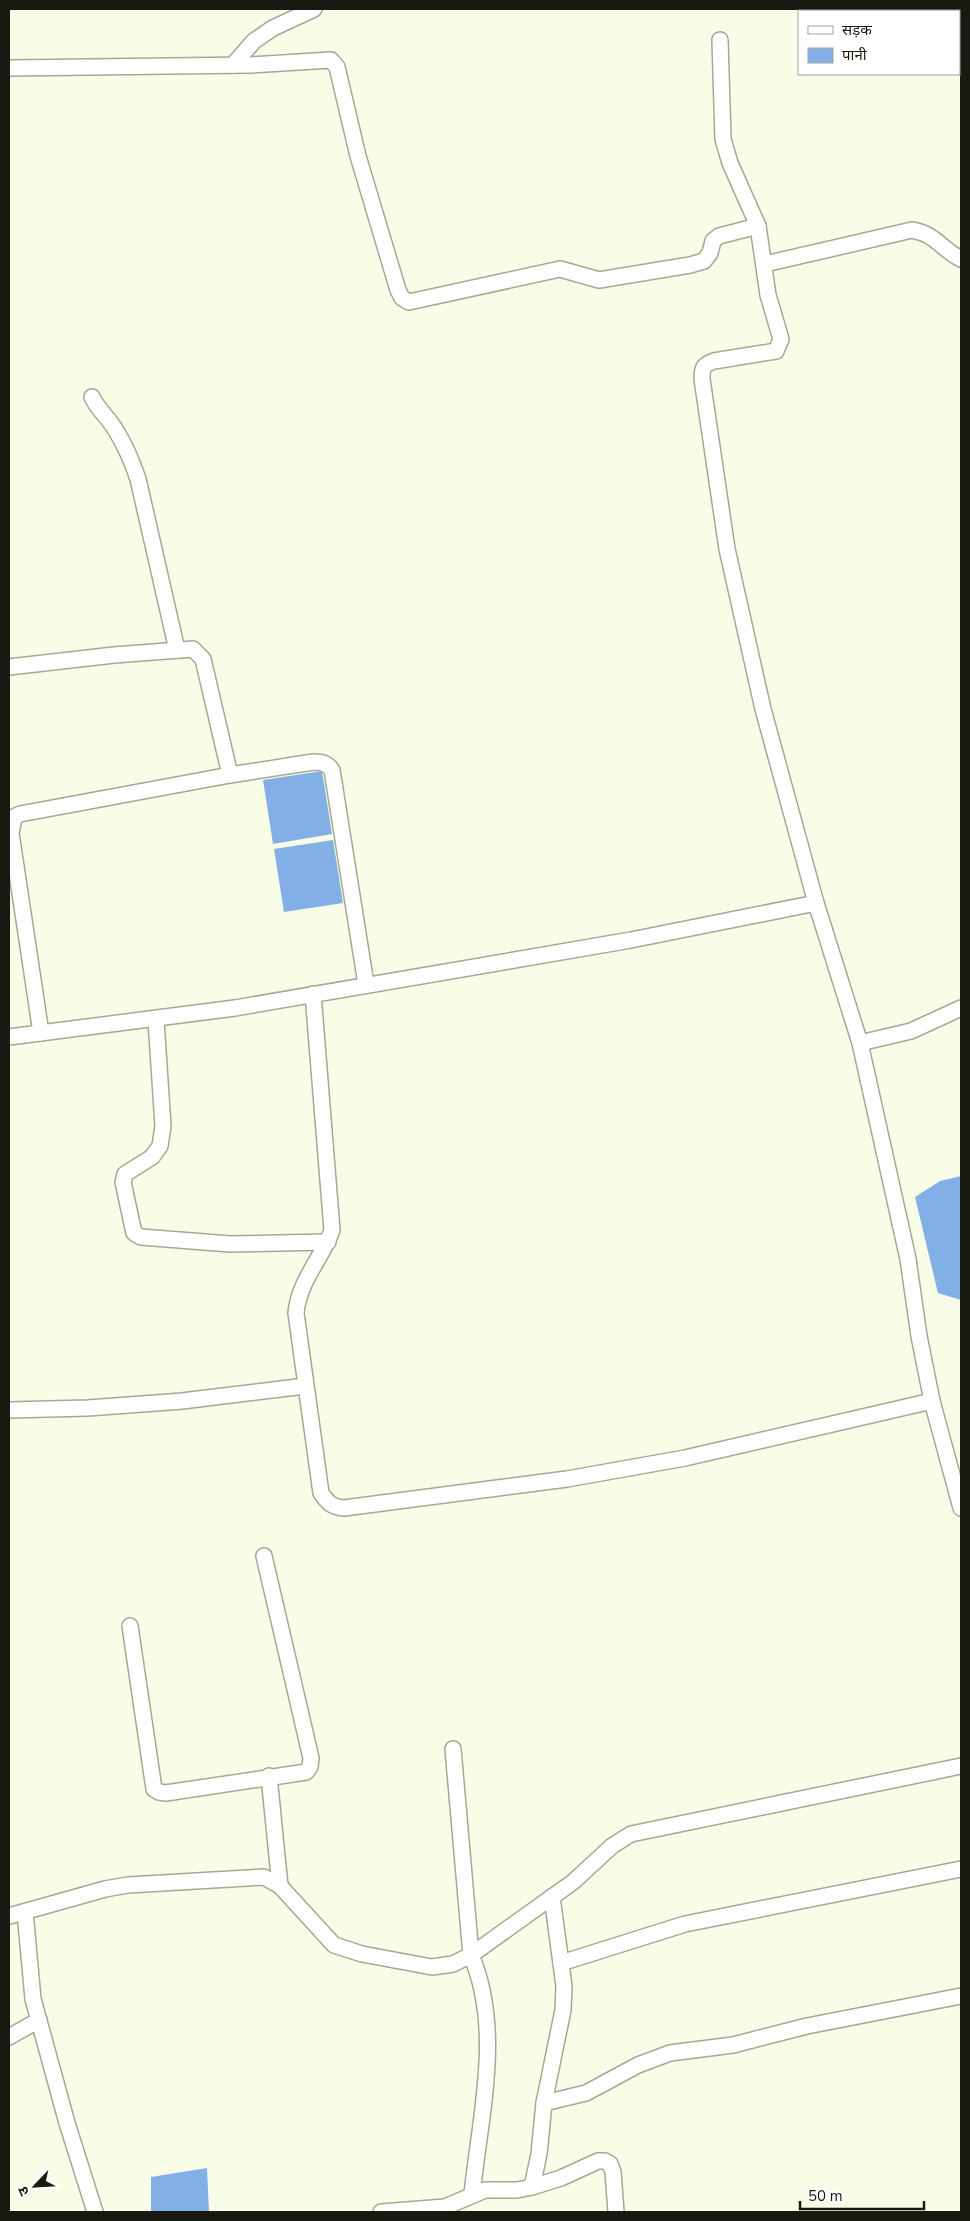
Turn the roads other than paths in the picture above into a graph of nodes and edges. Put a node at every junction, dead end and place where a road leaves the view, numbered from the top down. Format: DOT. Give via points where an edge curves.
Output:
graph roads {
  1 [pos="314,9"];
  2 [pos="720,40"];
  3 [pos="233,65"];
  4 [pos="9,68"];
  5 [pos="758,226"];
  6 [pos="961,259"];
  7 [pos="765,264"];
  8 [pos="92,397"];
  9 [pos="178,650"];
  10 [pos="9,668"];
  11 [pos="230,775"];
  12 [pos="816,903"];
  13 [pos="366,984"];
  14 [pos="314,994"];
  15 [pos="961,1008"];
  16 [pos="156,1020"];
  17 [pos="41,1033"];
  18 [pos="9,1038"];
  19 [pos="860,1042"];
  20 [pos="328,1242"];
  21 [pos="305,1386"];
  22 [pos="932,1401"];
  23 [pos="9,1410"];
  24 [pos="961,1508"];
  25 [pos="264,1556"];
  26 [pos="130,1626"];
  27 [pos="453,1749"];
  28 [pos="961,1766"];
  29 [pos="269,1776"];
  30 [pos="961,1869"];
  31 [pos="280,1886"];
  32 [pos="552,1897"];
  33 [pos="25,1912"];
  34 [pos="9,1916"];
  35 [pos="471,1955"];
  36 [pos="561,1963"];
  37 [pos="961,1996"];
  38 [pos="39,2020"];
  39 [pos="9,2037"];
  40 [pos="544,2103"];
  41 [pos="532,2187"];
  42 [pos="472,2194"];
  43 [pos="95,2212"];
  44 [pos="381,2212"];
  45 [pos="616,2212"];
  1 -- 3 [label="street" via="273,28 254,41"];
  2 -- 5 [label="street" via="723,140"];
  3 -- 4 [label="street"];
  3 -- 5 [label="street" via="324,60 336,64 358,156 398,290 409,302 544,272 560,270 599,280 690,265 704,261 710,253 712,241 719,236"];
  5 -- 7 [label="street"];
  6 -- 7 [label="street" via="933,237 912,230"];
  7 -- 12 [label="street" via="768,295 781,339 779,347 772,352 705,364 702,379 730,558 763,709"];
  8 -- 9 [label="street" via="97,408 114,426 129,453 138,479"];
  9 -- 10 [label="street"];
  9 -- 11 [label="street" via="194,650 203,659"];
  11 -- 13 [label="street" via="313,762 329,765"];
  11 -- 17 [label="street" via="14,817 11,832"];
  12 -- 13 [label="street" via="631,940"];
  12 -- 19 [label="street"];
  13 -- 14 [label="street"];
  14 -- 16 [label="street"];
  14 -- 20 [label="street" via="331,1202 332,1230"];
  15 -- 19 [label="street" via="911,1031"];
  16 -- 17 [label="street"];
  16 -- 20 [label="street" via="163,1126 160,1146 152,1157 125,1174 123,1182 134,1233 141,1237 230,1244"];
  17 -- 18 [label="street"];
  19 -- 22 [label="street" via="908,1259"];
  20 -- 21 [label="street" via="297,1301"];
  21 -- 22 [label="street" via="321,1493 334,1507 344,1508 567,1479 685,1458"];
  21 -- 23 [label="street" via="182,1401"];
  22 -- 24 [label="street"];
  25 -- 29 [label="street" via="311,1758 306,1772"];
  26 -- 29 [label="street" via="154,1789 166,1793"];
  27 -- 35 [label="street"];
  28 -- 32 [label="street" via="631,1834"];
  29 -- 31 [label="street"];
  30 -- 36 [label="street" via="684,1924"];
  31 -- 33 [label="street" via="264,1877 128,1885"];
  31 -- 35 [label="street" via="334,1945 362,1954 432,1967 454,1964"];
  32 -- 35 [label="street"];
  32 -- 36 [label="street"];
  33 -- 34 [label="street"];
  33 -- 38 [label="street" via="33,1999"];
  35 -- 42 [label="street" via="482,1987 487,2058 485,2100"];
  36 -- 40 [label="street" via="564,2010"];
  37 -- 40 [label="street" via="808,2026 733,2045 670,2054 638,2065 586,2093"];
  38 -- 39 [label="street"];
  38 -- 43 [label="street"];
  40 -- 41 [label="street"];
  41 -- 42 [label="street"];
  41 -- 45 [label="street" via="605,2161 613,2172"];
  42 -- 44 [label="street" via="444,2207"];
}
